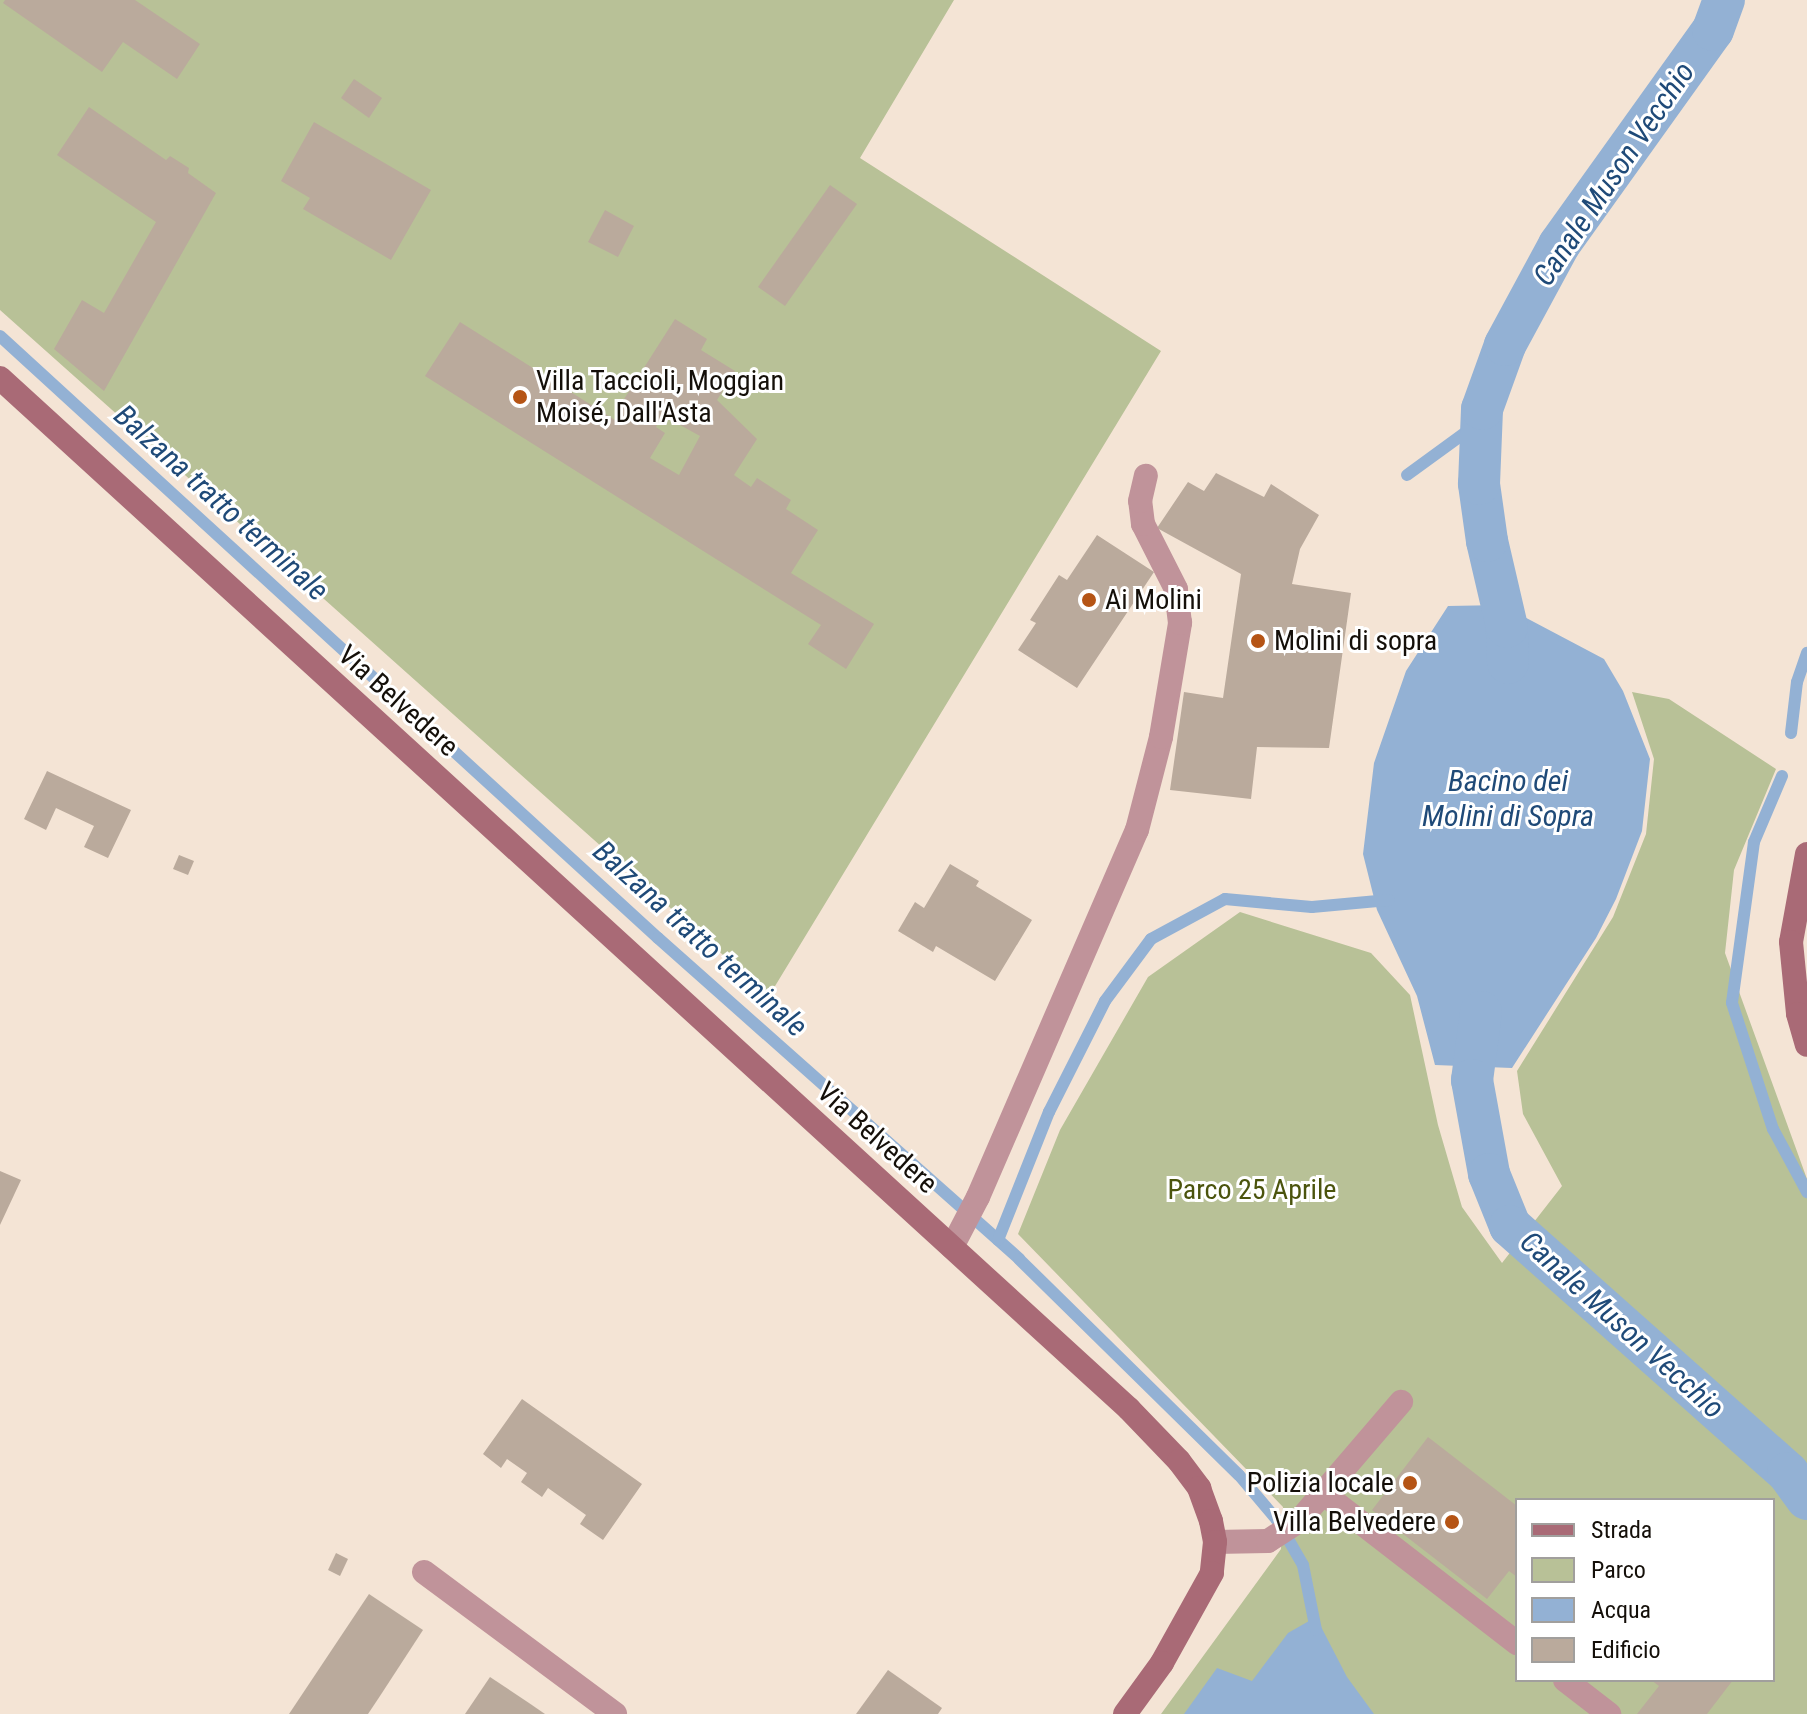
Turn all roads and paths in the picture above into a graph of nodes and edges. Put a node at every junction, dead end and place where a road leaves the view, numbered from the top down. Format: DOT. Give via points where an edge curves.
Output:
graph roads {
  1 [pos="0,378"];
  2 [pos="1146,476"];
  3 [pos="1807,854"];
  4 [pos="1807,1045"];
  5 [pos="955,1242"];
  6 [pos="1401,1402"];
  7 [pos="1324,1494"];
  8 [pos="1215,1542"];
  9 [pos="424,1572"];
  10 [pos="1515,1641"];
  11 [pos="1568,1682"];
  12 [pos="615,1714"];
  13 [pos="1125,1714"];
  14 [pos="1609,1714"];
  1 -- 5 [label="street, Via Belvedere"];
  2 -- 5 [label="lane, Via Belvedere" via="1140,501 1143,524 1176,589 1180,623 1161,737 1137,830"];
  3 -- 4 [label="street" via="1791,942 1798,1014"];
  5 -- 8 [label="street, Via Belvedere" via="1179,1461 1199,1488"];
  6 -- 7 [label="lane"];
  7 -- 8 [label="lane" via="1299,1521 1268,1541"];
  7 -- 10 [label="lane"];
  8 -- 13 [label="street, Via Belvedere" via="1212,1573 1191,1615"];
  9 -- 12 [label="lane"];
  11 -- 14 [label="lane"];
}
